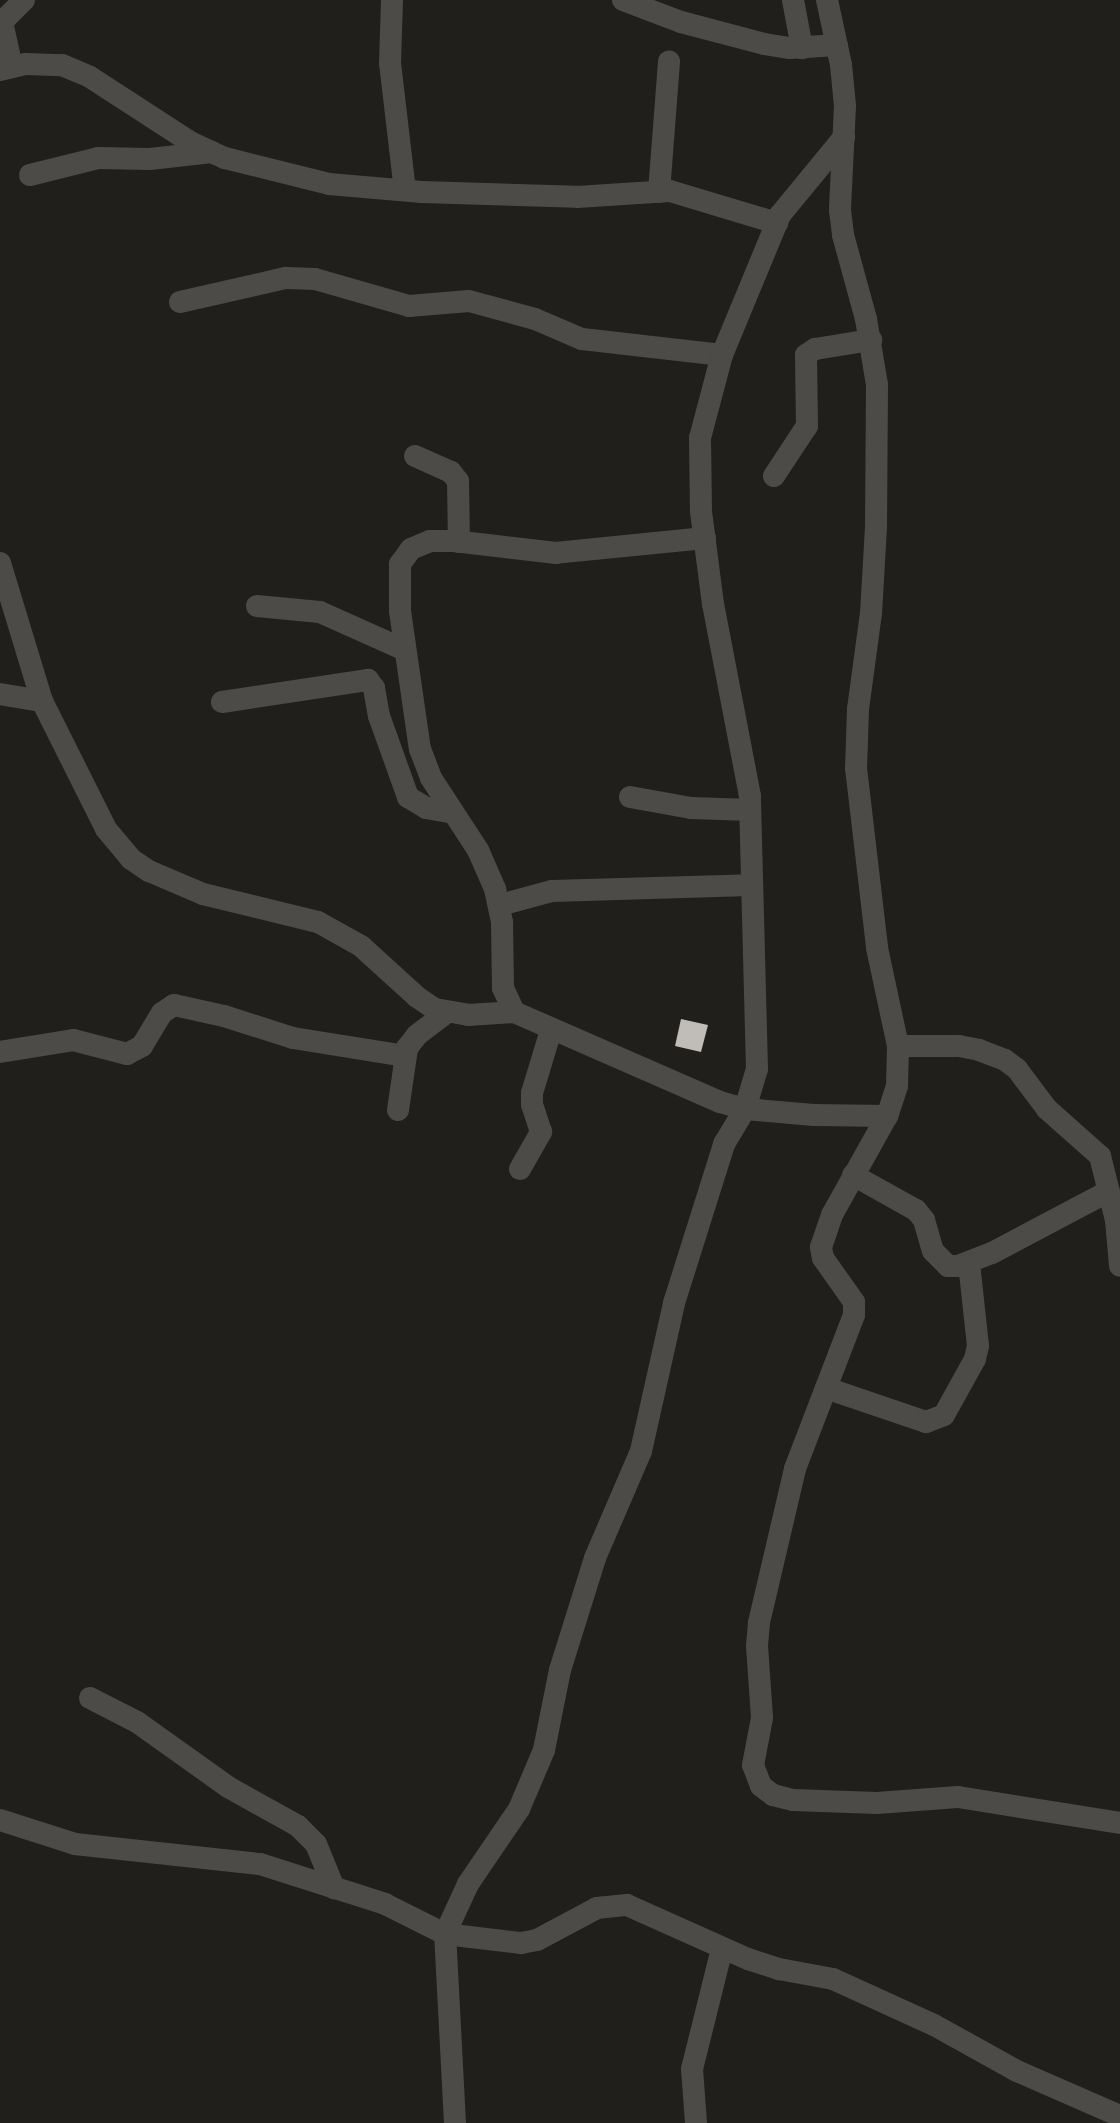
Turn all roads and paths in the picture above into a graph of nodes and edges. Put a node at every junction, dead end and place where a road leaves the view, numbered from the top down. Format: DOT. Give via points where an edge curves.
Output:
graph roads {
  1 [pos="24,0"];
  2 [pos="392,0"];
  3 [pos="623,0"];
  4 [pos="793,0"];
  5 [pos="827,0"];
  6 [pos="837,45"];
  7 [pos="802,48"];
  8 [pos="669,61"];
  9 [pos="6,69"];
  10 [pos="844,137"];
  11 [pos="212,152"];
  12 [pos="30,175"];
  13 [pos="405,190"];
  14 [pos="659,192"];
  15 [pos="777,223"];
  16 [pos="180,302"];
  17 [pos="871,340"];
  18 [pos="722,355"];
  19 [pos="415,456"];
  20 [pos="774,476"];
  21 [pos="705,538"];
  22 [pos="459,542"];
  23 [pos="0,563"];
  24 [pos="257,606"];
  25 [pos="405,650"];
  26 [pos="0,694"];
  27 [pos="42,701"];
  28 [pos="222,702"];
  29 [pos="630,797"];
  30 [pos="750,810"];
  31 [pos="453,813"];
  32 [pos="750,885"];
  33 [pos="500,905"];
  34 [pos="514,1012"];
  35 [pos="446,1013"];
  36 [pos="551,1030"];
  37 [pos="898,1046"];
  38 [pos="0,1052"];
  39 [pos="405,1056"];
  40 [pos="745,1109"];
  41 [pos="398,1110"];
  42 [pos="887,1116"];
  43 [pos="520,1169"];
  44 [pos="853,1175"];
  45 [pos="1112,1181"];
  46 [pos="969,1263"];
  47 [pos="1120,1266"];
  48 [pos="826,1388"];
  49 [pos="90,1698"];
  50 [pos="0,1820"];
  51 [pos="1120,1823"];
  52 [pos="334,1888"];
  53 [pos="445,1934"];
  54 [pos="722,1949"];
  55 [pos="1120,2116"];
  56 [pos="452,2120"];
  57 [pos="696,2123"];
  1 -- 9 [label="street" via="2,22"];
  2 -- 13 [label="street" via="390,63"];
  3 -- 7 [label="street" via="681,22 764,44"];
  4 -- 7 [label="street"];
  5 -- 6 [label="street"];
  6 -- 7 [label="street"];
  6 -- 10 [label="street"];
  8 -- 14 [label="street"];
  9 -- 11 [label="street" via="43,63 82,73"];
  10 -- 15 [label="street"];
  10 -- 17 [label="street" via="843,235"];
  11 -- 12 [label="street" via="98,158"];
  11 -- 13 [label="street" via="329,184"];
  13 -- 14 [label="street" via="577,197"];
  14 -- 15 [label="street" via="693,196"];
  15 -- 18 [label="street"];
  16 -- 18 [label="street" via="286,278 315,279 409,306 469,301 582,339"];
  17 -- 20 [label="street" via="806,355 807,426"];
  17 -- 37 [label="street" via="877,385 876,527 856,768 877,948"];
  18 -- 21 [label="street" via="700,438"];
  19 -- 22 [label="street" via="451,472 458,481"];
  21 -- 22 [label="street" via="556,553"];
  21 -- 30 [label="street"];
  22 -- 25 [label="street" via="430,541 405,554 398,581"];
  23 -- 27 [label="street"];
  24 -- 25 [label="street" via="320,612"];
  25 -- 31 [label="street" via="420,749"];
  26 -- 27 [label="street"];
  27 -- 35 [label="street" via="106,829 131,859 203,894 318,922 361,946 417,997"];
  28 -- 31 [label="street" via="368,680 408,797 426,808"];
  29 -- 30 [label="street" via="691,808"];
  30 -- 32 [label="street"];
  31 -- 33 [label="street" via="478,850"];
  32 -- 33 [label="street" via="552,891"];
  32 -- 40 [label="street" via="757,1069"];
  33 -- 34 [label="street" via="503,988"];
  34 -- 35 [label="street"];
  34 -- 36 [label="street"];
  35 -- 39 [label="street" via="417,1035"];
  36 -- 40 [label="street"];
  36 -- 43 [label="street" via="532,1093 541,1132"];
  37 -- 42 [label="street" via="897,1086"];
  37 -- 45 [label="street" via="959,1046 1005,1060 1060,1122 1093,1146"];
  38 -- 39 [label="street" via="73,1040 127,1054 142,1046 162,1013 174,1005 293,1038"];
  39 -- 41 [label="street"];
  40 -- 42 [label="street"];
  40 -- 53 [label="street" via="724,1144 674,1303 641,1451 595,1558 560,1670 534,1780 468,1884"];
  42 -- 44 [label="street"];
  44 -- 46 [label="street" via="916,1210 941,1261 948,1266"];
  44 -- 48 [label="street" via="821,1247 830,1270 854,1302 854,1315"];
  45 -- 46 [label="street"];
  45 -- 47 [label="street"];
  46 -- 48 [label="street" via="978,1346 944,1415 926,1422"];
  48 -- 51 [label="street" via="795,1469 759,1623 762,1718 753,1765 761,1786 793,1800 877,1803 958,1797"];
  49 -- 52 [label="street" via="137,1722 228,1787 298,1826 316,1844"];
  50 -- 52 [label="street" via="75,1844 237,1859"];
  52 -- 53 [label="street" via="385,1904"];
  53 -- 54 [label="street" via="521,1943 597,1908 618,1904"];
  53 -- 56 [label="street"];
  54 -- 55 [label="street" via="779,1969 833,1979"];
  54 -- 57 [label="street" via="692,2069"];
}
